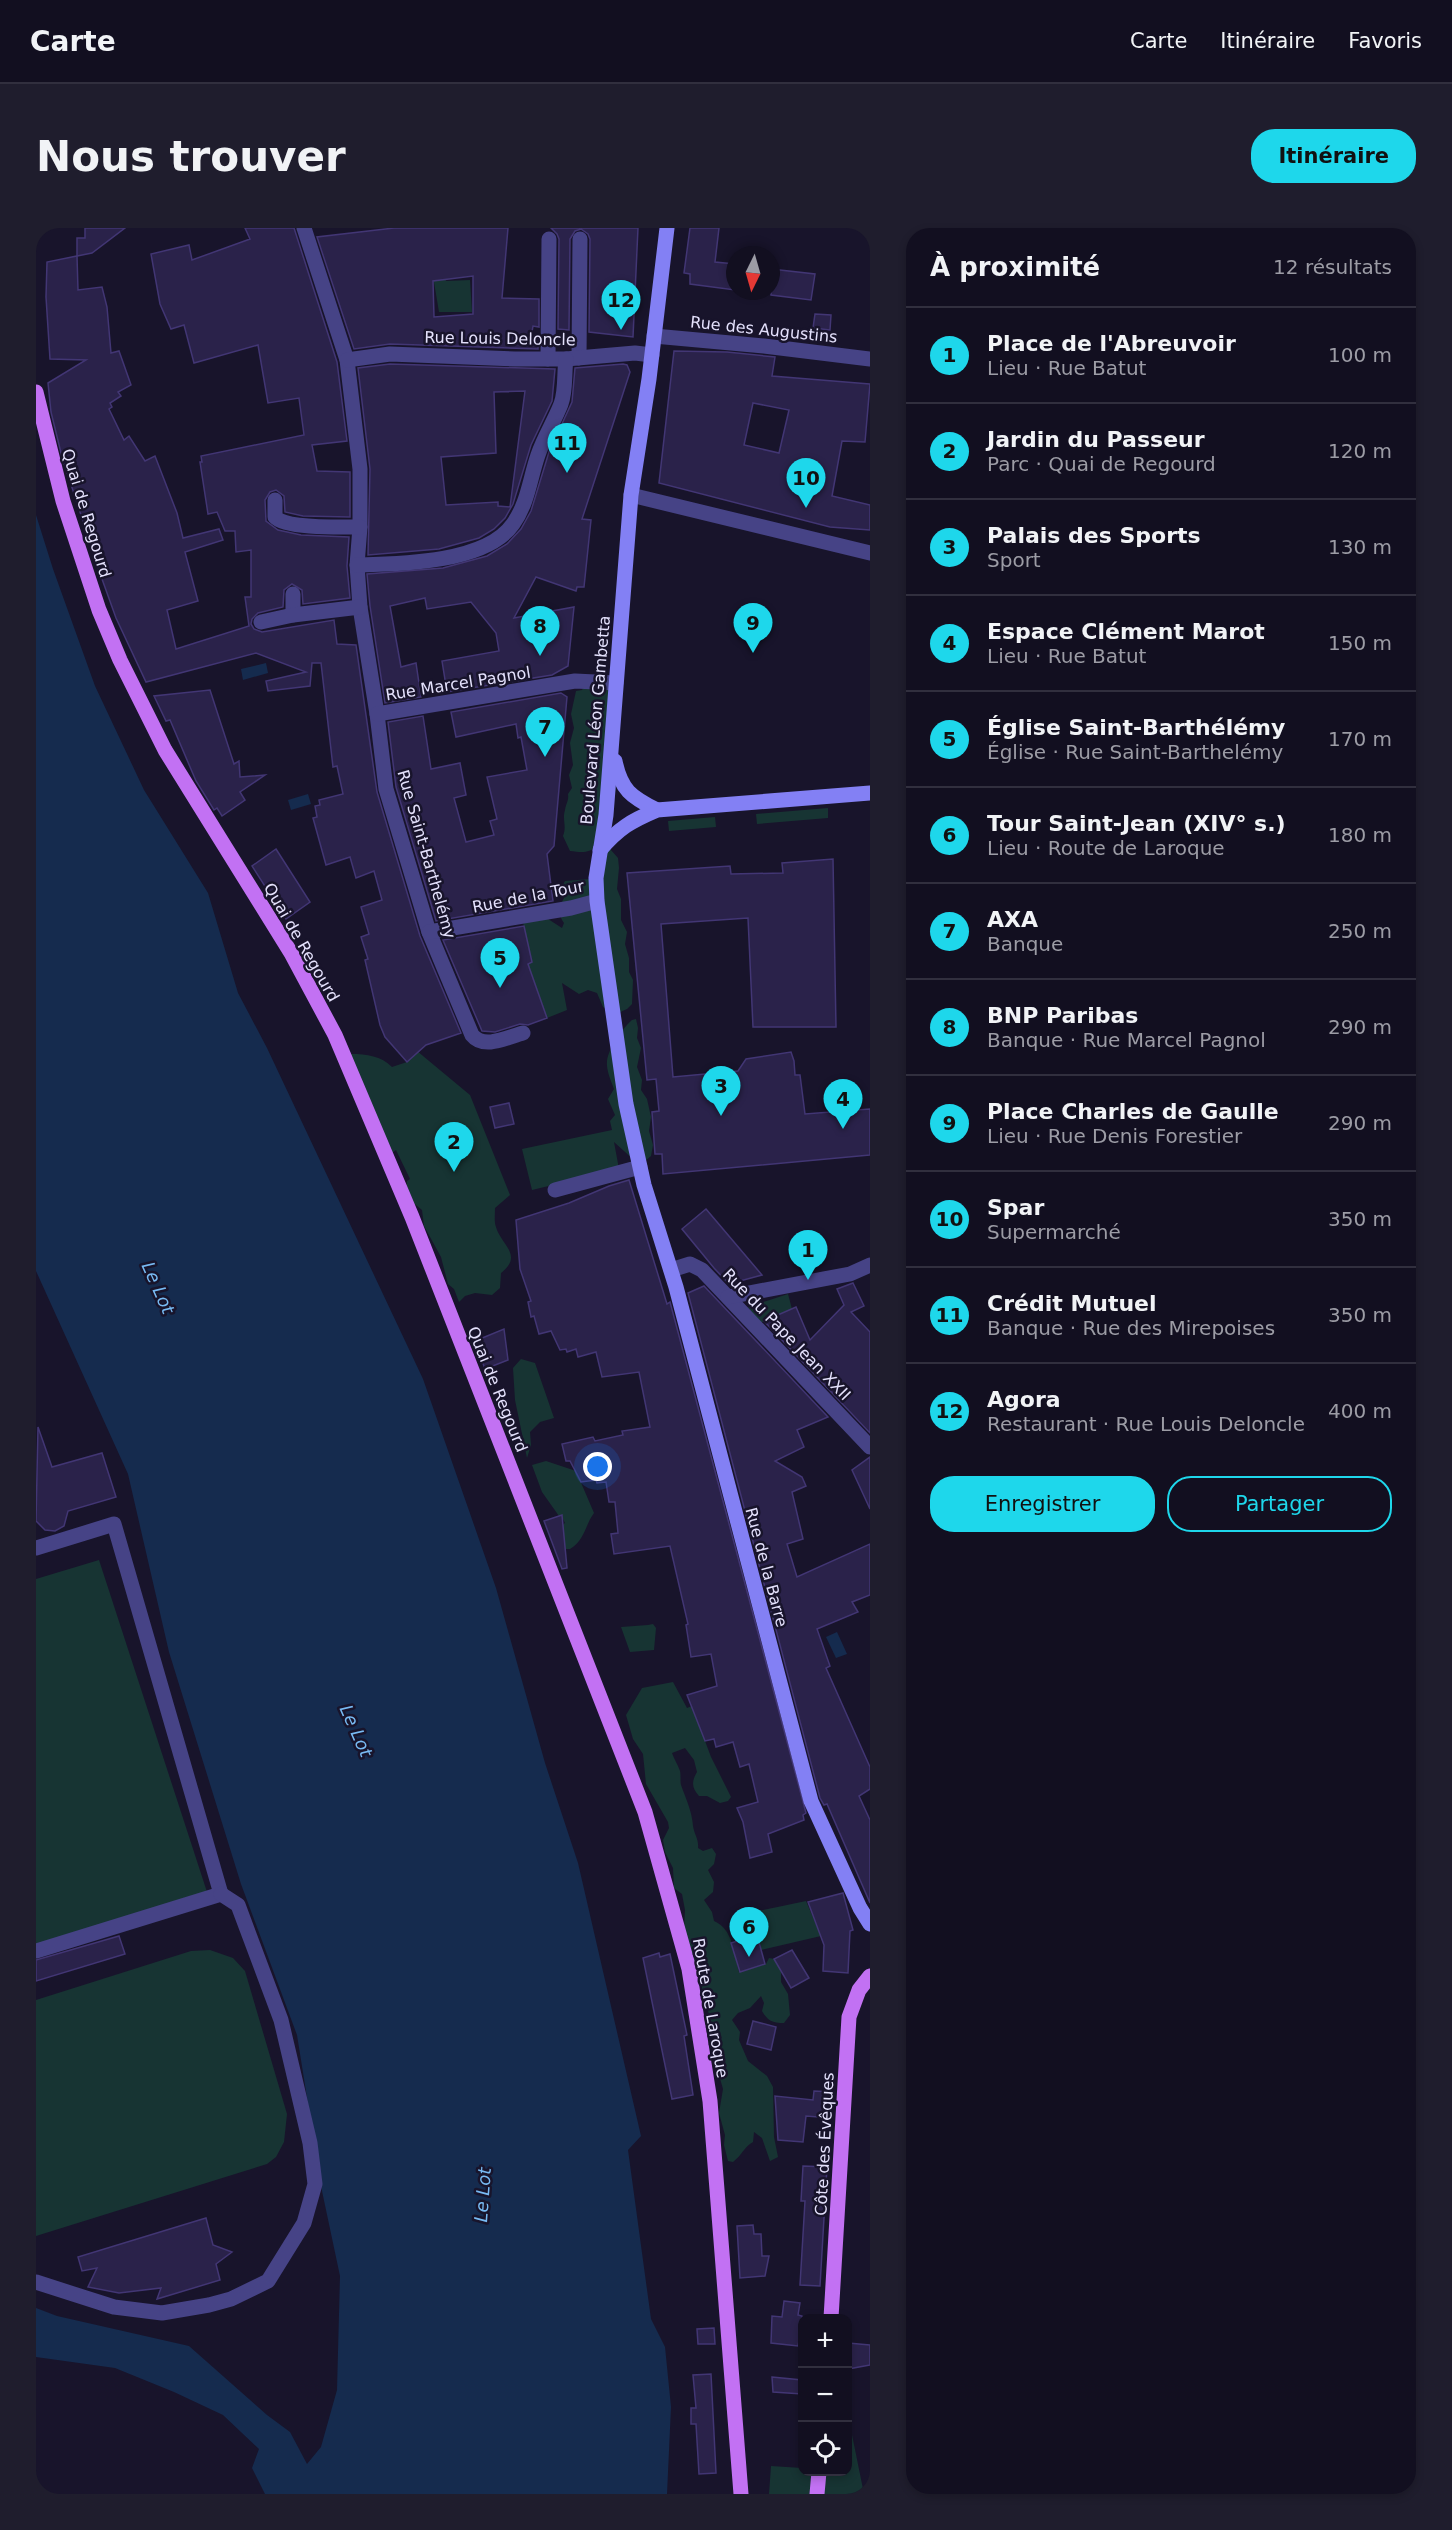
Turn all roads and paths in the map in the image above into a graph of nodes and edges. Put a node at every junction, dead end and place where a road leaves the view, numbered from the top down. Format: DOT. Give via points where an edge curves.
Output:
graph roads {
  1 [pos="304,228"];
  2 [pos="667,228"];
  3 [pos="549,239"];
  4 [pos="579,239"];
  5 [pos="654,336"];
  6 [pos="652,355"];
  7 [pos="572,358"];
  8 [pos="548,359"];
  9 [pos="870,359"];
  10 [pos="348,360"];
  11 [pos="36,392"];
  12 [pos="631,495"];
  13 [pos="275,500"];
  14 [pos="360,527"];
  15 [pos="870,553"];
  16 [pos="357,565"];
  17 [pos="293,594"];
  18 [pos="360,607"];
  19 [pos="293,615"];
  20 [pos="261,622"];
  21 [pos="616,683"];
  22 [pos="377,714"];
  23 [pos="611,741"];
  24 [pos="870,793"];
  25 [pos="657,810"];
  26 [pos="600,849"];
  27 [pos="597,900"];
  28 [pos="429,932"];
  29 [pos="523,1033"];
  30 [pos="640,1167"];
  31 [pos="555,1190"];
  32 [pos="652,1211"];
  33 [pos="870,1265"];
  34 [pos="671,1270"];
  35 [pos="728,1297"];
  36 [pos="870,1447"];
  37 [pos="530,1517"];
  38 [pos="36,1548"];
  39 [pos="221,1894"];
  40 [pos="870,1924"];
  41 [pos="36,1951"];
  42 [pos="870,1976"];
  43 [pos="36,2282"];
  44 [pos="831,2314"];
  45 [pos="819,2476"];
  46 [pos="741,2494"];
  47 [pos="817,2494"];
  1 -- 10 [label="street, Rue Saint-Barthelémy"];
  2 -- 5 [label="main road, Boulevard Léon Gambetta"];
  3 -- 8 [label="street"];
  4 -- 7 [label="street"];
  5 -- 6 [label="main road, Boulevard Léon Gambetta"];
  5 -- 9 [label="street, Rue des Augustins"];
  6 -- 7 [label="street, Rue Louis Deloncle"];
  6 -- 12 [label="main road, Boulevard Léon Gambetta"];
  7 -- 8 [label="street, Rue Louis Deloncle"];
  7 -- 16 [label="street" via="561,405 538,455 524,504 504,535 478,549 439,558"];
  8 -- 10 [label="street, Rue Louis Deloncle" via="390,354"];
  10 -- 14 [label="street, Rue Saint-Barthelémy" via="360,469"];
  11 -- 37 [label="main road, Quai de Regourd" via="63,501 120,660 165,750 291,953 335,1035 412,1217"];
  12 -- 15 [label="street"];
  12 -- 21 [label="main road, Boulevard Léon Gambetta"];
  13 -- 14 [label="street" via="275,517 279,521"];
  14 -- 16 [label="street, Rue Saint-Barthelémy"];
  16 -- 18 [label="street, Rue Saint-Barthelémy"];
  17 -- 19 [label="street"];
  18 -- 19 [label="street"];
  18 -- 22 [label="street, Rue Saint-Barthelémy"];
  19 -- 20 [label="street"];
  21 -- 22 [label="street, Rue Marcel Pagnol" via="575,681"];
  21 -- 23 [label="main road, Boulevard Léon Gambetta"];
  22 -- 28 [label="street, Rue Saint-Barthelémy" via="386,789"];
  23 -- 25 [label="main road" via="619,778 629,793"];
  23 -- 26 [label="main road, Boulevard Léon Gambetta"];
  24 -- 25 [label="main road"];
  25 -- 26 [label="main road" via="618,829"];
  26 -- 27 [label="main road, Boulevard Léon Gambetta"];
  27 -- 28 [label="street, Rue de la Tour"];
  27 -- 30 [label="main road, Boulevard Léon Gambetta" via="626,1104"];
  28 -- 29 [label="street, Rue Saint-Barthelémy" via="475,1039 492,1042"];
  30 -- 31 [label="street"];
  30 -- 32 [label="main road, Boulevard Léon Gambetta"];
  32 -- 34 [label="main road, Rue de la Barre"];
  33 -- 35 [label="street" via="850,1274"];
  34 -- 35 [label="street, Rue du Pape Jean XXII" via="696,1266"];
  34 -- 40 [label="main road, Rue de la Barre" via="811,1801"];
  35 -- 36 [label="street, Rue du Pape Jean XXII"];
  37 -- 46 [label="main road, Route de Laroque" via="645,1812 689,1969 710,2101"];
  38 -- 39 [label="street" via="114,1524"];
  39 -- 41 [label="street"];
  39 -- 43 [label="street" via="238,1905 281,2020 310,2143 315,2184 304,2223 267,2281 209,2305 162,2313 114,2307"];
  42 -- 44 [label="main road, Côte des Évêques" via="859,1990 849,2017"];
  45 -- 47 [label="main road"];
}
